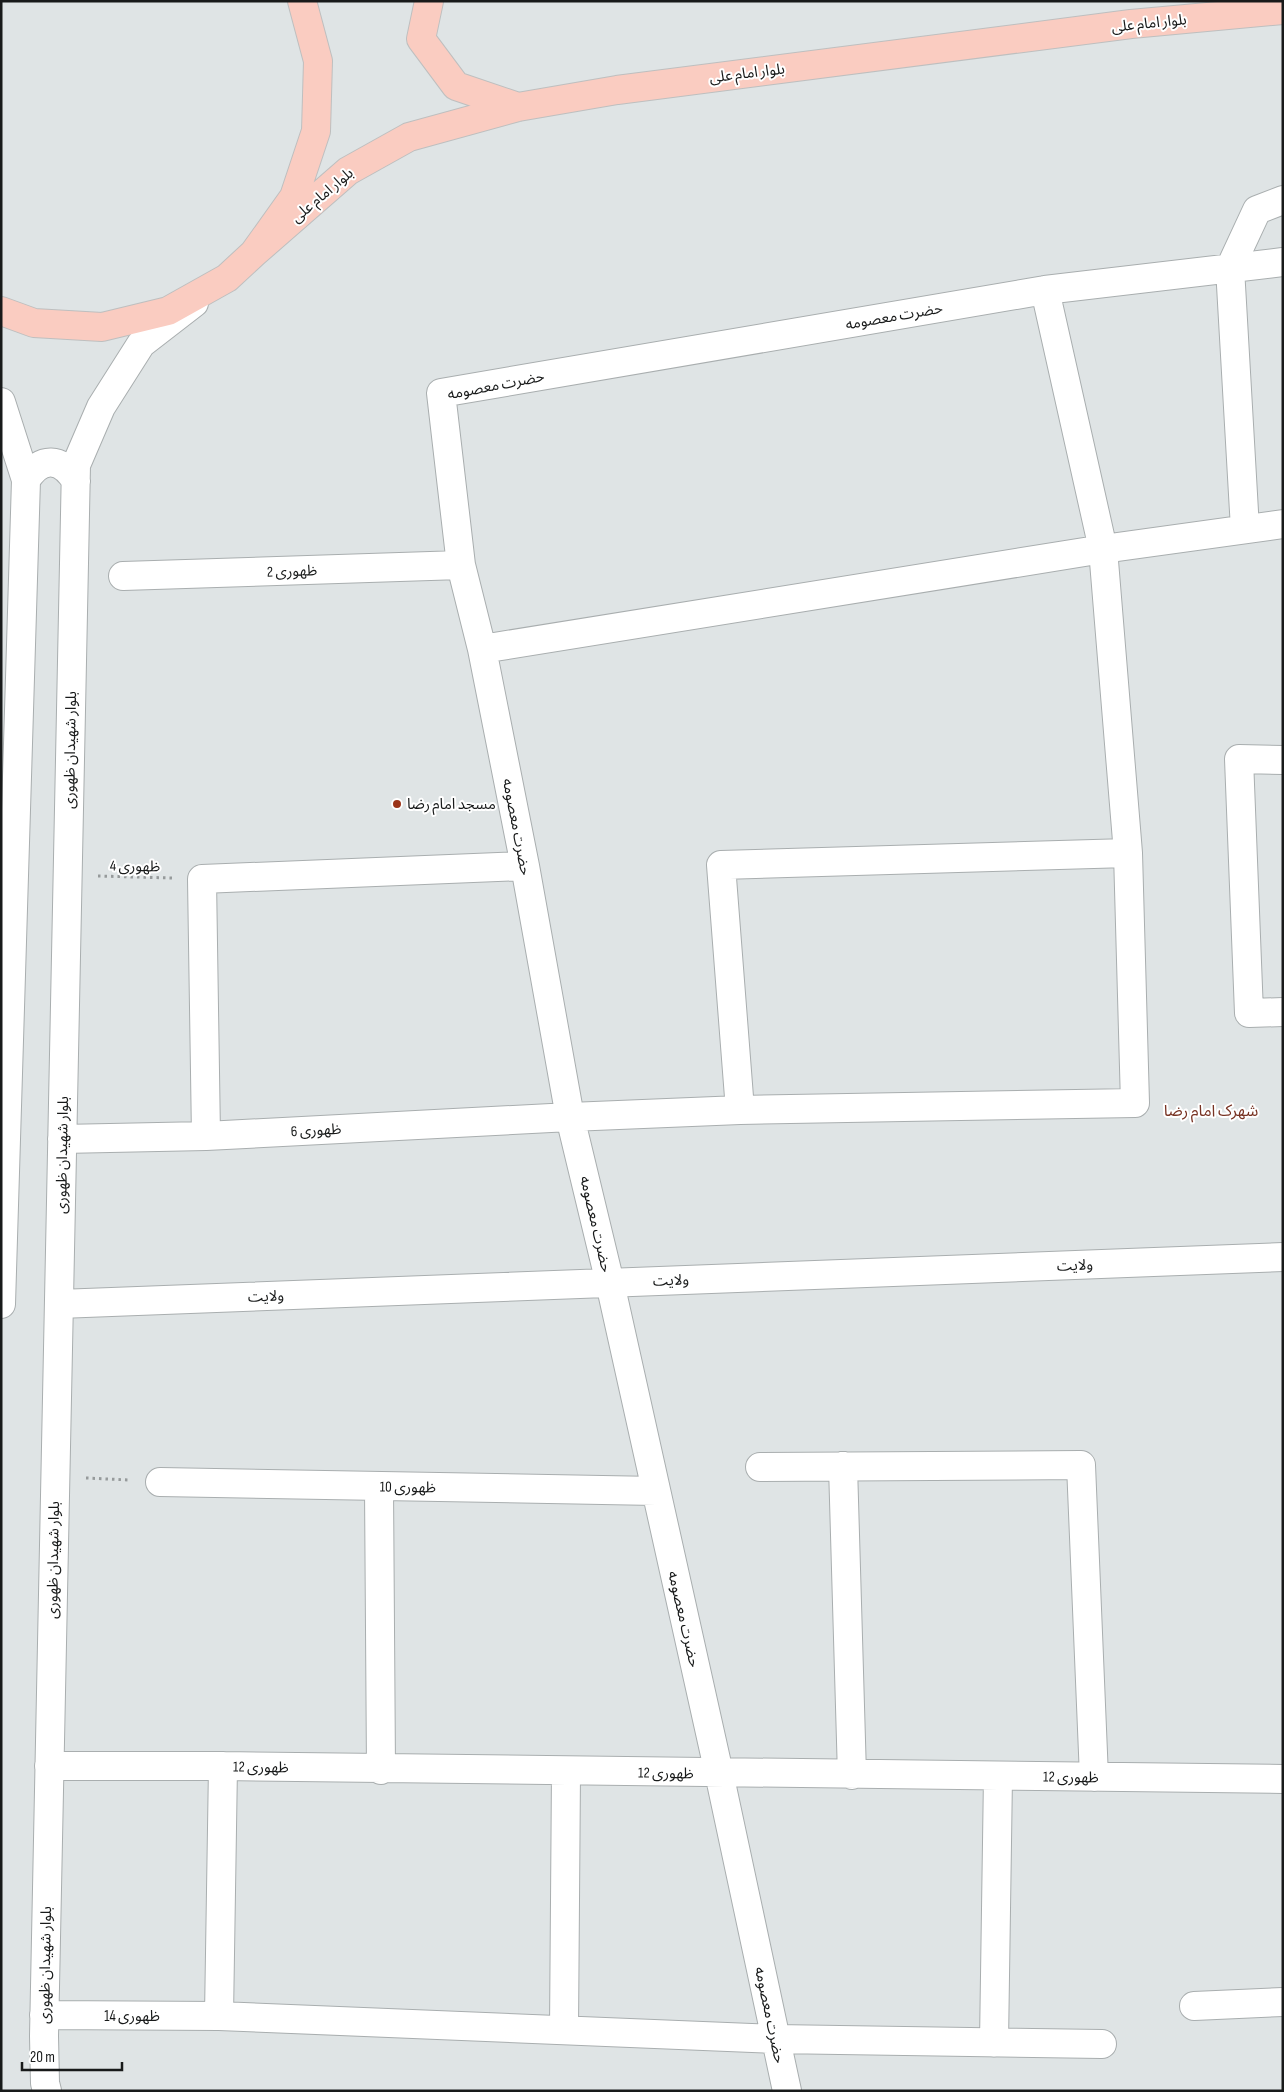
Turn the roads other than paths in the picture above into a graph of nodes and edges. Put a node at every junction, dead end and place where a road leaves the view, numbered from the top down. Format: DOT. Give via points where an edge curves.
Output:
graph roads {
  1 [pos="302,1"];
  2 [pos="429,1"];
  3 [pos="1283,10"];
  4 [pos="518,107"];
  5 [pos="1283,200"];
  6 [pos="254,253"];
  7 [pos="1283,262"];
  8 [pos="1230,268"];
  9 [pos="227,278"];
  10 [pos="1045,290"];
  11 [pos="1,311"];
  12 [pos="1,402"];
  13 [pos="26,480"];
  14 [pos="76,481"];
  15 [pos="13,515"];
  16 [pos="1283,524"];
  17 [pos="1245,529"];
  18 [pos="1103,549"];
  19 [pos="461,565"];
  20 [pos="123,576"];
  21 [pos="482,649"];
  22 [pos="1283,760"];
  23 [pos="1128,853"];
  24 [pos="525,866"];
  25 [pos="6,1004"];
  26 [pos="1283,1012"];
  27 [pos="740,1110"];
  28 [pos="570,1117"];
  29 [pos="206,1136"];
  30 [pos="62,1138"];
  31 [pos="3,1141"];
  32 [pos="1283,1257"];
  33 [pos="610,1283"];
  34 [pos="1,1304"];
  35 [pos="59,1304"];
  36 [pos="843,1466"];
  37 [pos="760,1467"];
  38 [pos="160,1482"];
  39 [pos="379,1486"];
  40 [pos="656,1491"];
  41 [pos="49,1766"];
  42 [pos="223,1766"];
  43 [pos="381,1770"];
  44 [pos="566,1772"];
  45 [pos="719,1773"];
  46 [pos="852,1775"];
  47 [pos="998,1776"];
  48 [pos="1094,1777"];
  49 [pos="1283,1779"];
  50 [pos="1283,2002"];
  51 [pos="1194,2006"];
  52 [pos="44,2015"];
  53 [pos="219,2016"];
  54 [pos="564,2030"];
  55 [pos="775,2040"];
  56 [pos="994,2043"];
  57 [pos="1102,2044"];
  58 [pos="47,2091"];
  59 [pos="786,2091"];
  1 -- 6 [label="main road" via="318,61 316,131 294,196"];
  2 -- 4 [label="main road" via="421,39 456,86"];
  3 -- 4 [label="main road, بلوار امام علی" via="1082,30 617,90"];
  4 -- 6 [label="main road, بلوار امام علی" via="409,137 348,170"];
  5 -- 8 [label="street" via="1257,210"];
  6 -- 9 [label="main road"];
  7 -- 8 [label="street, حضرت معصومه"];
  8 -- 10 [label="street, حضرت معصومه"];
  8 -- 17 [label="street"];
  9 -- 11 [label="main road" via="168,311 102,327 34,322"];
  9 -- 14 [label="street, بلوار شهیدان ظهوری" via="141,344 100,407 76,465"];
  10 -- 18 [label="street"];
  10 -- 19 [label="street, حضرت معصومه" via="441,394"];
  12 -- 13 [label="street"];
  13 -- 14 [label="street" via="33,469 44,463 57,463 69,470"];
  13 -- 15 [label="street"];
  14 -- 30 [label="street, بلوار شهیدان ظهوری"];
  15 -- 25 [label="street"];
  16 -- 17 [label="street"];
  17 -- 18 [label="street"];
  18 -- 21 [label="street"];
  18 -- 23 [label="street"];
  19 -- 20 [label="street, ظهوری 2"];
  19 -- 21 [label="street, حضرت معصومه"];
  21 -- 24 [label="street, حضرت معصومه"];
  22 -- 26 [label="street" via="1239,759 1250,1013"];
  23 -- 27 [label="street, ظهوری 6" via="1134,1103"];
  23 -- 27 [label="street" via="721,865"];
  24 -- 28 [label="street, حضرت معصومه"];
  24 -- 29 [label="street" via="202,879"];
  25 -- 31 [label="street"];
  27 -- 28 [label="street, ظهوری 6"];
  28 -- 29 [label="street, ظهوری 6"];
  28 -- 33 [label="street, حضرت معصومه"];
  29 -- 30 [label="street, ظهوری 6"];
  30 -- 35 [label="street, بلوار شهیدان ظهوری"];
  31 -- 34 [label="street"];
  32 -- 33 [label="street, ولایت"];
  33 -- 35 [label="street, ولایت"];
  33 -- 40 [label="street, حضرت معصومه"];
  35 -- 41 [label="street, بلوار شهیدان ظهوری"];
  36 -- 37 [label="street"];
  36 -- 46 [label="street"];
  36 -- 48 [label="street" via="1081,1465"];
  38 -- 39 [label="street, ظهوری 10"];
  39 -- 40 [label="street, ظهوری 10"];
  39 -- 43 [label="street"];
  40 -- 45 [label="street, حضرت معصومه"];
  41 -- 42 [label="street, ظهوری 12"];
  41 -- 52 [label="street, بلوار شهیدان ظهوری"];
  42 -- 43 [label="street, ظهوری 12"];
  42 -- 53 [label="street"];
  43 -- 44 [label="street, ظهوری 12"];
  44 -- 45 [label="street, ظهوری 12"];
  44 -- 54 [label="street"];
  45 -- 46 [label="street, ظهوری 12"];
  45 -- 55 [label="street, حضرت معصومه"];
  46 -- 47 [label="street, ظهوری 12"];
  47 -- 48 [label="street, ظهوری 12"];
  47 -- 56 [label="street"];
  48 -- 49 [label="street, ظهوری 12"];
  50 -- 51 [label="street"];
  52 -- 53 [label="street, ظهوری 14"];
  52 -- 58 [label="street, بلوار شهیدان ظهوری"];
  53 -- 54 [label="street, ظهوری 14"];
  54 -- 55 [label="street, ظهوری 14"];
  55 -- 56 [label="street, ظهوری 14"];
  55 -- 59 [label="street, حضرت معصومه"];
  56 -- 57 [label="street, ظهوری 14"];
}
